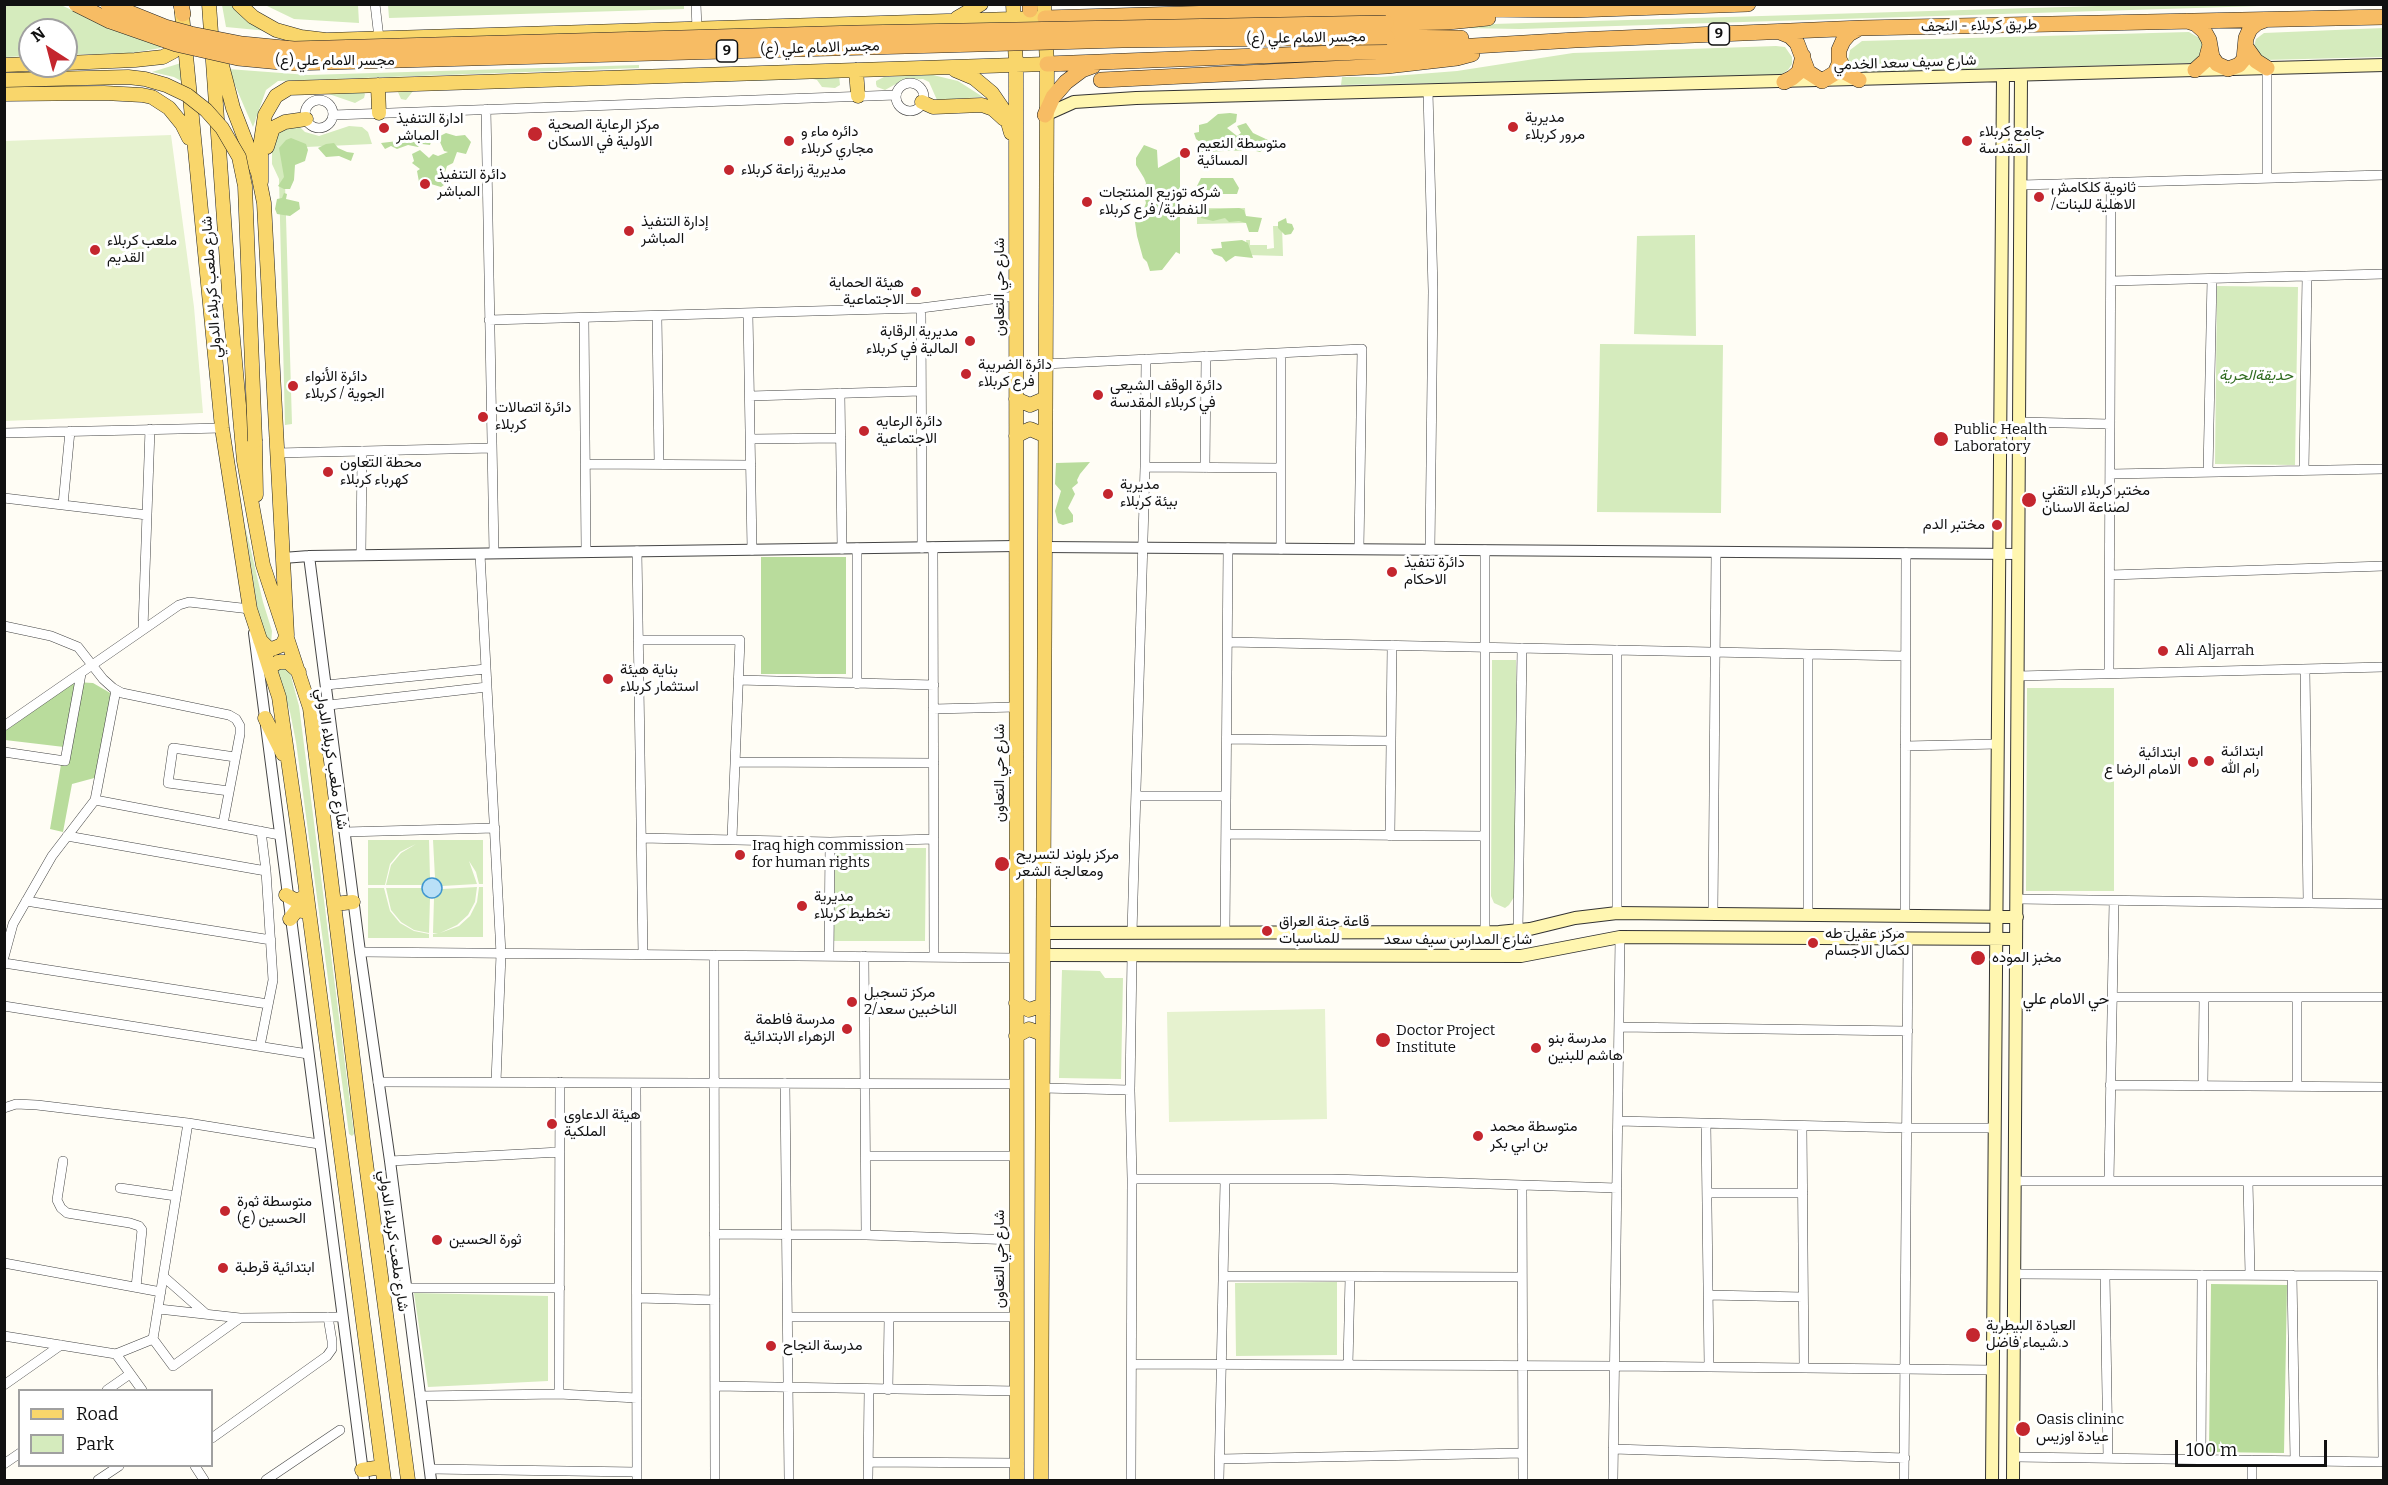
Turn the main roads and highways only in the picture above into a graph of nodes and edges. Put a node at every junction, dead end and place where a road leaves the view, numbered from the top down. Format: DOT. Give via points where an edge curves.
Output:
graph roads {
  1 [pos="76,4"];
  2 [pos="239,4"];
  3 [pos="981,4"];
  4 [pos="1013,4"];
  5 [pos="1086,4"];
  6 [pos="1748,4"];
  7 [pos="114,6"];
  8 [pos="182,8"];
  9 [pos="209,8"];
  10 [pos="1037,9"];
  11 [pos="1572,10"];
  12 [pos="1126,15"];
  13 [pos="1154,15"];
  14 [pos="2384,17"];
  15 [pos="1015,19"];
  16 [pos="2265,20"];
  17 [pos="943,21"];
  18 [pos="2186,21"];
  19 [pos="1862,28"];
  20 [pos="677,29"];
  21 [pos="639,30"];
  22 [pos="1387,30"];
  23 [pos="1777,32"];
  24 [pos="184,35"];
  25 [pos="1575,40"];
  26 [pos="1507,45"];
  27 [pos="2210,45"];
  28 [pos="2246,47"];
  29 [pos="1803,56"];
  30 [pos="1839,59"];
  31 [pos="108,61"];
  32 [pos="1157,61"];
  33 [pos="78,62"];
  34 [pos="1110,63"];
  35 [pos="1047,64"];
  36 [pos="1016,65"];
  37 [pos="2384,65"];
  38 [pos="941,67"];
  39 [pos="2267,68"];
  40 [pos="2228,69"];
  41 [pos="856,70"];
  42 [pos="2195,70"];
  43 [pos="679,74"];
  44 [pos="2021,75"];
  45 [pos="639,76"];
  46 [pos="2003,76"];
  47 [pos="4,80"];
  48 [pos="1101,80"];
  49 [pos="1859,80"];
  50 [pos="1822,81"];
  51 [pos="1784,82"];
  52 [pos="378,86"];
  53 [pos="104,93"];
  54 [pos="4,94"];
  55 [pos="858,96"];
  56 [pos="922,102"];
  57 [pos="379,113"];
  58 [pos="1045,116"];
  59 [pos="306,119"];
  60 [pos="1010,128"];
  61 [pos="194,151"];
  62 [pos="1016,154"];
  63 [pos="261,182"];
  64 [pos="264,203"];
  65 [pos="1016,399"];
  66 [pos="1044,399"];
  67 [pos="1044,435"];
  68 [pos="1016,436"];
  69 [pos="261,554"];
  70 [pos="287,635"];
  71 [pos="260,640"];
  72 [pos="270,668"];
  73 [pos="299,672"];
  74 [pos="265,718"];
  75 [pos="288,764"];
  76 [pos="286,895"];
  77 [pos="306,895"];
  78 [pos="353,902"];
  79 [pos="334,904"];
  80 [pos="309,912"];
  81 [pos="1858,915"];
  82 [pos="1882,916"];
  83 [pos="1996,917"];
  84 [pos="2017,917"];
  85 [pos="290,919"];
  86 [pos="1269,932"];
  87 [pos="1295,932"];
  88 [pos="1043,933"];
  89 [pos="1857,938"];
  90 [pos="1878,938"];
  91 [pos="1996,939"];
  92 [pos="2016,939"];
  93 [pos="1043,955"];
  94 [pos="1267,955"];
  95 [pos="1294,955"];
  96 [pos="1016,1003"];
  97 [pos="1042,1005"];
  98 [pos="1042,1034"];
  99 [pos="1016,1036"];
  100 [pos="363,1141"];
  101 [pos="340,1147"];
  102 [pos="367,1170"];
  103 [pos="344,1173"];
  104 [pos="2014,1298"];
  105 [pos="1993,1300"];
  106 [pos="1993,1322"];
  107 [pos="2014,1324"];
  108 [pos="383,1474"];
  109 [pos="363,1475"];
  110 [pos="408,1480"];
  111 [pos="1017,1480"];
  112 [pos="1041,1480"];
  113 [pos="1992,1480"];
  114 [pos="2013,1480"];
  1 -- 22 [label="highway, مجسر الامام علي (ع) / 9, bridge" via="110,21 184,46 238,58 291,63"];
  2 -- 21 [label="main road" via="264,24 301,38 326,40"];
  3 -- 17 [label="main road" via="960,17"];
  4 -- 15 [label="main road, شارع حي التعاون"];
  5 -- 12 [label="highway" via="1103,12"];
  6 -- 11 [label="highway, 9"];
  7 -- 22 [label="highway, مجسر الامام علي (ع) / 9, bridge" via="165,27 214,40 334,50 892,33"];
  8 -- 24 [label="main road, شارع ملعب كربلاء الدولي"];
  9 -- 63 [label="main road" via="233,108"];
  9 -- 69 [label="main road, شارع ملعب كربلاء الدولي" via="238,404 247,483"];
  10 -- 12 [label="highway"];
  10 -- 15 [label="main road"];
  10 -- 35 [label="main road"];
  11 -- 13 [label="highway" via="1388,8"];
  11 -- 22 [label="highway, مجسر الامام علي (ع) / 9"];
  12 -- 13 [label="highway"];
  13 -- 32 [label="highway"];
  14 -- 16 [label="highway, طريق كربلاء - النجف / 9"];
  15 -- 17 [label="main road"];
  15 -- 36 [label="main road, شارع حي التعاون"];
  16 -- 18 [label="highway, طريق كربلاء - النجف / 9"];
  16 -- 28 [label="highway" via="2250,29"];
  17 -- 20 [label="main road"];
  18 -- 19 [label="highway, طريق كربلاء - النجف / 9"];
  18 -- 27 [label="highway" via="2204,31"];
  19 -- 23 [label="highway, طريق كربلاء - النجف / 9"];
  19 -- 30 [label="highway" via="1845,37"];
  20 -- 21 [label="main road"];
  20 -- 43 [label="main road" via="667,49 670,63"];
  21 -- 45 [label="main road" via="651,41 653,57"];
  22 -- 25 [label="highway, مجسر الامام علي (ع) / 9"];
  23 -- 25 [label="highway, طريق كربلاء - النجف / 9"];
  23 -- 29 [label="highway" via="1794,39"];
  24 -- 31 [label="main road" via="178,46 163,57"];
  24 -- 61 [label="main road, شارع ملعب كربلاء الدولي"];
  25 -- 26 [label="highway"];
  26 -- 32 [label="highway"];
  26 -- 48 [label="highway" via="1457,58 1387,66"];
  27 -- 40 [label="highway" via="2214,61"];
  27 -- 42 [label="highway" via="2206,60"];
  28 -- 39 [label="highway"];
  28 -- 40 [label="highway" via="2241,62"];
  29 -- 50 [label="highway" via="1808,72"];
  29 -- 51 [label="highway" via="1799,72"];
  30 -- 49 [label="highway" via="1846,73"];
  30 -- 50 [label="highway" via="1835,73"];
  31 -- 33 [label="main road"];
  31 -- 53 [label="main road" via="116,76"];
  32 -- 34 [label="highway"];
  34 -- 35 [label="highway"];
  34 -- 58 [label="highway" via="1091,66 1073,76 1053,97"];
  35 -- 36 [label="main road"];
  35 -- 58 [label="main road"];
  36 -- 38 [label="main road"];
  36 -- 62 [label="main road, شارع حي التعاون"];
  37 -- 39 [label="main road, شارع سيف سعد الخدمي"];
  38 -- 41 [label="main road"];
  38 -- 60 [label="main road" via="969,75 988,88 1002,106"];
  39 -- 40 [label="main road, شارع سيف سعد الخدمي"];
  40 -- 42 [label="main road, شارع سيف سعد الخدمي"];
  41 -- 43 [label="main road"];
  41 -- 55 [label="main road"];
  42 -- 44 [label="main road, شارع سيف سعد الخدمي"];
  43 -- 45 [label="main road"];
  44 -- 46 [label="main road, شارع سيف سعد الخدمي"];
  44 -- 84 [label="main road"];
  45 -- 52 [label="main road"];
  46 -- 49 [label="main road, شارع سيف سعد الخدمي"];
  46 -- 83 [label="main road"];
  47 -- 69 [label="main road, bridge" via="128,77 166,85 200,104 222,128 238,157 245,186"];
  49 -- 50 [label="main road, شارع سيف سعد الخدمي"];
  50 -- 51 [label="main road, شارع سيف سعد الخدمي"];
  51 -- 58 [label="main road, شارع سيف سعد الخدمي" via="1082,101"];
  52 -- 57 [label="main road"];
  52 -- 63 [label="main road" via="296,87 276,96 262,126"];
  53 -- 54 [label="main road"];
  53 -- 61 [label="main road" via="142,94 161,102 182,124"];
  56 -- 60 [label="main road" via="933,107 988,106"];
  58 -- 66 [label="main road"];
  59 -- 64 [label="main road" via="279,124 270,132"];
  60 -- 62 [label="main road"];
  61 -- 71 [label="main road, شارع ملعب كربلاء الدولي" via="222,428 250,609"];
  62 -- 65 [label="main road, شارع حي التعاون"];
  63 -- 64 [label="main road"];
  64 -- 70 [label="main road"];
  65 -- 66 [label="main road" via="1030,405"];
  65 -- 68 [label="main road, شارع حي التعاون"];
  66 -- 67 [label="main road"];
  67 -- 68 [label="main road" via="1030,429"];
  67 -- 88 [label="main road"];
  68 -- 96 [label="main road, شارع حي التعاون"];
  69 -- 70 [label="main road, شارع ملعب كربلاء الدولي"];
  70 -- 71 [label="main road" via="282,645 272,649"];
  70 -- 73 [label="main road, شارع ملعب كربلاء الدولي"];
  71 -- 72 [label="main road, شارع ملعب كربلاء الدولي"];
  72 -- 73 [label="main road" via="278,662 288,662"];
  72 -- 75 [label="main road, شارع ملعب كربلاء الدولي" via="279,698"];
  73 -- 79 [label="main road, شارع ملعب كربلاء الدولي" via="311,716"];
  74 -- 75 [label="main road"];
  75 -- 77 [label="main road, شارع ملعب كربلاء الدولي"];
  76 -- 77 [label="main road" via="298,900"];
  77 -- 80 [label="main road, شارع ملعب كربلاء الدولي"];
  78 -- 79 [label="main road"];
  79 -- 100 [label="main road, شارع ملعب كربلاء الدولي"];
  80 -- 85 [label="main road" via="297,910"];
  80 -- 101 [label="main road, شارع ملعب كربلاء الدولي"];
  81 -- 82 [label="main road, شارع المدارس سيف سعد"];
  81 -- 87 [label="main road, شارع المدارس سيف سعد" via="1617,913 1518,931"];
  81 -- 89 [label="main road" via="1863,924"];
  82 -- 83 [label="main road, شارع المدارس سيف سعد"];
  82 -- 90 [label="main road" via="1875,929"];
  83 -- 84 [label="main road, شارع المدارس سيف سعد"];
  83 -- 91 [label="main road"];
  84 -- 92 [label="main road"];
  86 -- 87 [label="main road, شارع المدارس سيف سعد"];
  86 -- 88 [label="main road, شارع المدارس سيف سعد"];
  86 -- 94 [label="main road" via="1273,946"];
  87 -- 95 [label="main road" via="1290,941"];
  88 -- 93 [label="main road"];
  89 -- 90 [label="main road, شارع المدارس سيف سعد"];
  89 -- 95 [label="main road, شارع المدارس سيف سعد" via="1620,937 1521,956"];
  90 -- 91 [label="main road, شارع المدارس سيف سعد"];
  91 -- 92 [label="main road, شارع المدارس سيف سعد"];
  91 -- 105 [label="main road"];
  92 -- 104 [label="main road"];
  93 -- 94 [label="main road, شارع المدارس سيف سعد"];
  93 -- 97 [label="main road"];
  94 -- 95 [label="main road, شارع المدارس سيف سعد"];
  96 -- 97 [label="main road" via="1029,1010"];
  96 -- 99 [label="main road, شارع حي التعاون"];
  97 -- 98 [label="main road"];
  98 -- 99 [label="main road" via="1029,1029"];
  98 -- 112 [label="main road"];
  99 -- 111 [label="main road, شارع حي التعاون"];
  100 -- 101 [label="main road" via="353,1149"];
  100 -- 102 [label="main road, شارع ملعب كربلاء الدولي"];
  101 -- 103 [label="main road, شارع ملعب كربلاء الدولي"];
  102 -- 103 [label="main road" via="355,1167"];
  102 -- 110 [label="main road, شارع ملعب كربلاء الدولي"];
  103 -- 108 [label="main road, شارع ملعب كربلاء الدولي"];
  104 -- 105 [label="main road" via="2005,1302"];
  104 -- 107 [label="main road"];
  105 -- 106 [label="main road"];
  106 -- 107 [label="main road" via="2003,1319"];
  106 -- 113 [label="main road"];
  107 -- 114 [label="main road"];
  108 -- 109 [label="main road"];
}
